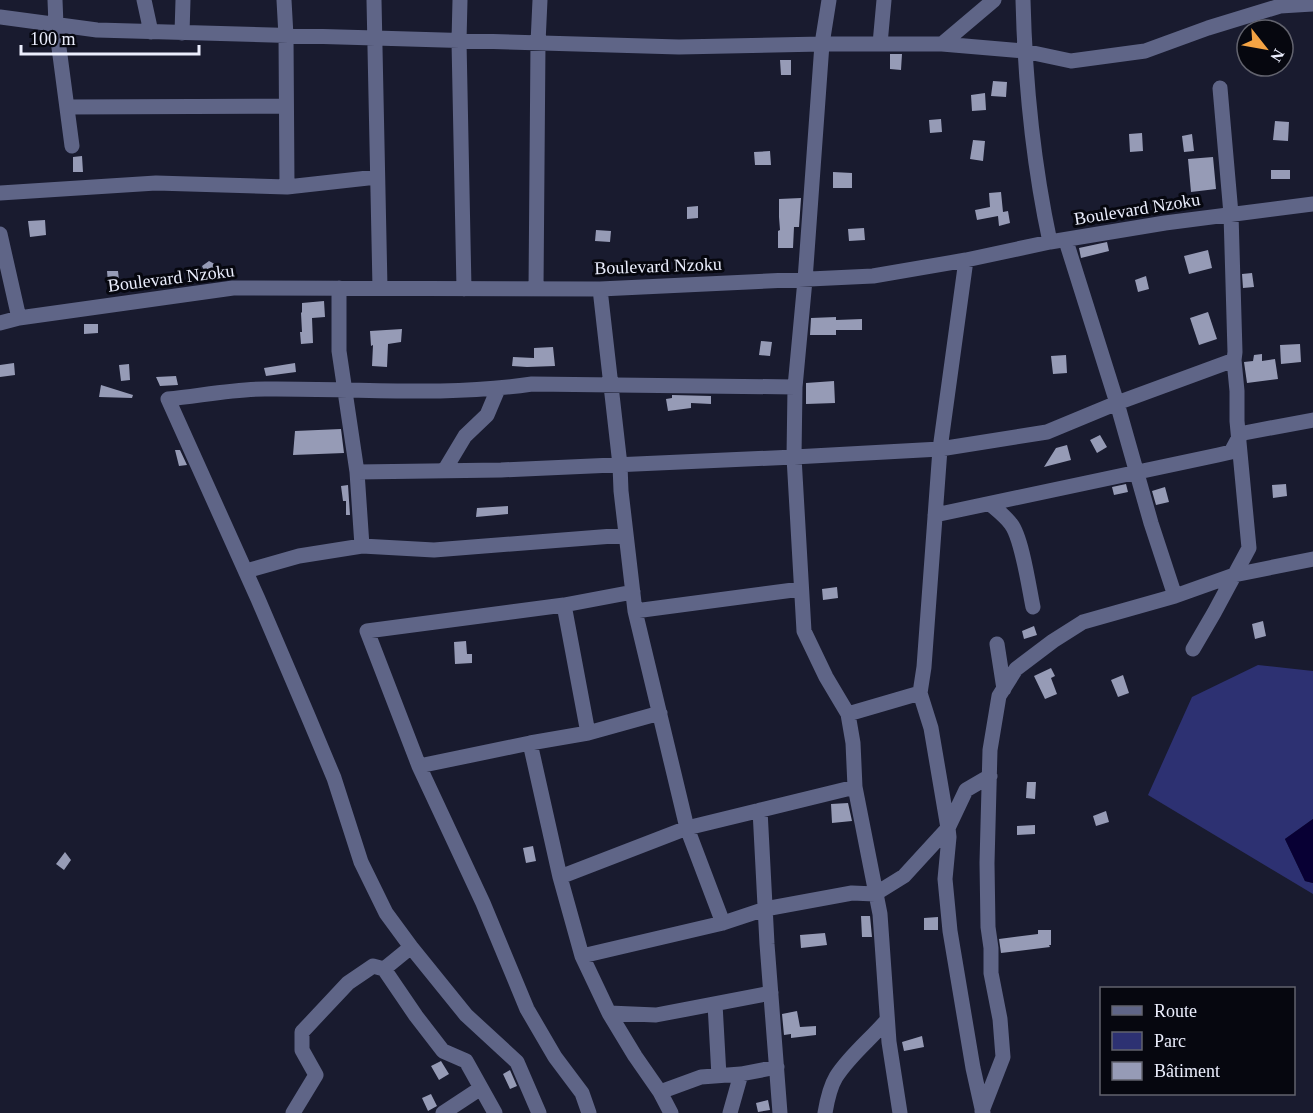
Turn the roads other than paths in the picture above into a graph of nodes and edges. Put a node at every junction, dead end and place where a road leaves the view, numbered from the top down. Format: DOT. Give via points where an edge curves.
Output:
graph roads {
  1 [pos="55,0"];
  2 [pos="144,0"];
  3 [pos="183,0"];
  4 [pos="284,0"];
  5 [pos="374,0"];
  6 [pos="460,0"];
  7 [pos="540,0"];
  8 [pos="829,0"];
  9 [pos="884,0"];
  10 [pos="994,0"];
  11 [pos="1023,0"];
  12 [pos="1313,4"];
  13 [pos="0,17"];
  14 [pos="56,25"];
  15 [pos="151,32"];
  16 [pos="182,33"];
  17 [pos="286,36"];
  18 [pos="375,38"];
  19 [pos="459,41"];
  20 [pos="538,43"];
  21 [pos="822,44"];
  22 [pos="880,44"];
  23 [pos="942,44"];
  24 [pos="1024,51"];
  25 [pos="1220,88"];
  26 [pos="286,106"];
  27 [pos="67,107"];
  28 [pos="72,146"];
  29 [pos="377,177"];
  30 [pos="286,187"];
  31 [pos="0,193"];
  32 [pos="1313,204"];
  33 [pos="1231,214"];
  34 [pos="0,234"];
  35 [pos="1066,241"];
  36 [pos="1050,242"];
  37 [pos="966,261"];
  38 [pos="806,279"];
  39 [pos="339,288"];
  40 [pos="380,288"];
  41 [pos="464,289"];
  42 [pos="536,289"];
  43 [pos="600,289"];
  44 [pos="19,318"];
  45 [pos="0,323"];
  46 [pos="1234,360"];
  47 [pos="611,385"];
  48 [pos="795,387"];
  49 [pos="498,389"];
  50 [pos="345,390"];
  51 [pos="1117,403"];
  52 [pos="1313,420"];
  53 [pos="1239,437"];
  54 [pos="940,449"];
  55 [pos="794,457"];
  56 [pos="620,465"];
  57 [pos="444,471"];
  58 [pos="357,472"];
  59 [pos="1137,472"];
  60 [pos="990,504"];
  61 [pos="935,515"];
  62 [pos="626,535"];
  63 [pos="362,546"];
  64 [pos="1313,559"];
  65 [pos="246,572"];
  66 [pos="1234,575"];
  67 [pos="801,589"];
  68 [pos="633,592"];
  69 [pos="1175,596"];
  70 [pos="564,605"];
  71 [pos="1033,607"];
  72 [pos="635,611"];
  73 [pos="997,644"];
  74 [pos="1193,649"];
  75 [pos="1004,689"];
  76 [pos="920,693"];
  77 [pos="660,713"];
  78 [pos="848,714"];
  79 [pos="588,734"];
  80 [pos="530,743"];
  81 [pos="419,766"];
  82 [pos="990,776"];
  83 [pos="855,787"];
  84 [pos="760,810"];
  85 [pos="687,828"];
  86 [pos="948,828"];
  87 [pos="560,877"];
  88 [pos="876,894"];
  89 [pos="765,909"];
  90 [pos="723,923"];
  91 [pos="411,947"];
  92 [pos="582,956"];
  93 [pos="384,969"];
  94 [pos="771,993"];
  95 [pos="715,1004"];
  96 [pos="609,1013"];
  97 [pos="887,1020"];
  98 [pos="777,1067"];
  99 [pos="741,1074"];
  100 [pos="719,1076"];
  101 [pos="482,1088"];
  102 [pos="660,1092"];
  103 [pos="982,1112"];
  104 [pos="293,1113"];
  105 [pos="443,1113"];
  106 [pos="495,1113"];
  107 [pos="539,1113"];
  108 [pos="589,1113"];
  109 [pos="671,1113"];
  110 [pos="730,1113"];
  111 [pos="780,1113"];
  112 [pos="825,1113"];
  113 [pos="900,1113"];
  1 -- 14 [label="street"];
  2 -- 15 [label="street"];
  3 -- 16 [label="street"];
  4 -- 17 [label="street"];
  5 -- 18 [label="street"];
  6 -- 19 [label="street"];
  7 -- 20 [label="street"];
  8 -- 21 [label="street"];
  9 -- 22 [label="street"];
  10 -- 23 [label="street"];
  11 -- 24 [label="street"];
  12 -- 24 [label="street" via="1280,6 1145,51 1071,61"];
  13 -- 14 [label="street"];
  14 -- 15 [label="street"];
  14 -- 27 [label="street"];
  15 -- 16 [label="street"];
  16 -- 17 [label="street"];
  17 -- 18 [label="street"];
  17 -- 26 [label="street"];
  18 -- 19 [label="street"];
  18 -- 29 [label="street"];
  19 -- 20 [label="street"];
  19 -- 41 [label="street"];
  20 -- 21 [label="street" via="680,47"];
  20 -- 42 [label="street"];
  21 -- 22 [label="street"];
  21 -- 38 [label="street"];
  22 -- 23 [label="street"];
  23 -- 24 [label="street"];
  24 -- 36 [label="street"];
  25 -- 33 [label="street"];
  26 -- 27 [label="street"];
  26 -- 30 [label="street"];
  27 -- 28 [label="street"];
  29 -- 30 [label="street"];
  29 -- 40 [label="street"];
  30 -- 31 [label="street" via="156,183"];
  32 -- 33 [label="street, Boulevard Nzoku"];
  33 -- 35 [label="street, Boulevard Nzoku"];
  33 -- 46 [label="street"];
  34 -- 44 [label="street"];
  35 -- 36 [label="street, Boulevard Nzoku"];
  35 -- 51 [label="street"];
  36 -- 37 [label="street, Boulevard Nzoku"];
  37 -- 38 [label="street, Boulevard Nzoku" via="873,276"];
  37 -- 54 [label="street"];
  38 -- 43 [label="street, Boulevard Nzoku"];
  38 -- 48 [label="street"];
  39 -- 40 [label="street, Boulevard Nzoku"];
  39 -- 44 [label="street, Boulevard Nzoku" via="233,288"];
  39 -- 50 [label="street" via="339,351"];
  40 -- 41 [label="street, Boulevard Nzoku"];
  41 -- 42 [label="street, Boulevard Nzoku"];
  42 -- 43 [label="street, Boulevard Nzoku"];
  43 -- 47 [label="street"];
  44 -- 45 [label="street, Boulevard Nzoku"];
  46 -- 51 [label="street"];
  46 -- 53 [label="street"];
  47 -- 48 [label="street"];
  47 -- 49 [label="street" via="532,384"];
  47 -- 56 [label="street"];
  48 -- 55 [label="street"];
  49 -- 50 [label="street"];
  49 -- 57 [label="street" via="487,415 465,436"];
  50 -- 58 [label="street"];
  50 -- 65 [label="street" via="262,389 168,399"];
  51 -- 54 [label="street" via="1047,432"];
  51 -- 59 [label="street"];
  52 -- 53 [label="street"];
  53 -- 59 [label="street" via="1231,452"];
  53 -- 66 [label="street" via="1249,548"];
  54 -- 55 [label="street"];
  54 -- 61 [label="street"];
  55 -- 56 [label="street"];
  55 -- 67 [label="street"];
  56 -- 57 [label="street"];
  56 -- 62 [label="street"];
  57 -- 58 [label="street"];
  58 -- 63 [label="street"];
  59 -- 60 [label="street"];
  59 -- 69 [label="street"];
  60 -- 61 [label="street"];
  60 -- 71 [label="street" via="1016,534"];
  61 -- 76 [label="street"];
  62 -- 63 [label="street" via="434,550"];
  62 -- 68 [label="street"];
  63 -- 65 [label="street" via="299,556"];
  64 -- 66 [label="street"];
  65 -- 91 [label="street" via="334,778 361,862 386,913"];
  66 -- 69 [label="street"];
  66 -- 74 [label="street"];
  67 -- 72 [label="street"];
  67 -- 78 [label="street" via="804,631"];
  68 -- 70 [label="street"];
  68 -- 72 [label="street"];
  69 -- 75 [label="street" via="1083,622 1016,669"];
  70 -- 79 [label="street"];
  70 -- 81 [label="street" via="368,631"];
  72 -- 77 [label="street"];
  73 -- 75 [label="street"];
  75 -- 82 [label="street" via="999,696 990,750"];
  76 -- 78 [label="street"];
  76 -- 86 [label="street" via="931,728"];
  77 -- 79 [label="street"];
  77 -- 85 [label="street"];
  78 -- 83 [label="street"];
  79 -- 80 [label="street"];
  80 -- 81 [label="street"];
  80 -- 87 [label="street"];
  81 -- 108 [label="street" via="527,1009 582,1093"];
  82 -- 86 [label="street" via="966,790"];
  82 -- 103 [label="street" via="988,927 1004,1057"];
  83 -- 84 [label="street"];
  83 -- 88 [label="street"];
  84 -- 85 [label="street"];
  84 -- 89 [label="street"];
  85 -- 87 [label="street"];
  85 -- 90 [label="street"];
  86 -- 88 [label="street" via="904,876"];
  86 -- 103 [label="street" via="945,879 950,932"];
  87 -- 92 [label="street"];
  88 -- 89 [label="street" via="852,893"];
  88 -- 97 [label="street"];
  89 -- 90 [label="street"];
  89 -- 94 [label="street"];
  90 -- 92 [label="street"];
  91 -- 93 [label="street"];
  91 -- 107 [label="street" via="466,1015 517,1062"];
  92 -- 96 [label="street"];
  93 -- 101 [label="street" via="443,1051 465,1061"];
  93 -- 104 [label="street" via="373,966 348,983 302,1032 302,1050 316,1075"];
  94 -- 95 [label="street"];
  94 -- 98 [label="street"];
  95 -- 96 [label="street" via="656,1015"];
  95 -- 100 [label="street"];
  96 -- 102 [label="street"];
  97 -- 112 [label="street" via="835,1078"];
  97 -- 113 [label="street"];
  98 -- 99 [label="street"];
  98 -- 111 [label="street"];
  99 -- 100 [label="street"];
  99 -- 110 [label="street"];
  100 -- 102 [label="street" via="700,1077"];
  101 -- 105 [label="street"];
  101 -- 106 [label="street"];
  102 -- 109 [label="street"];
}
